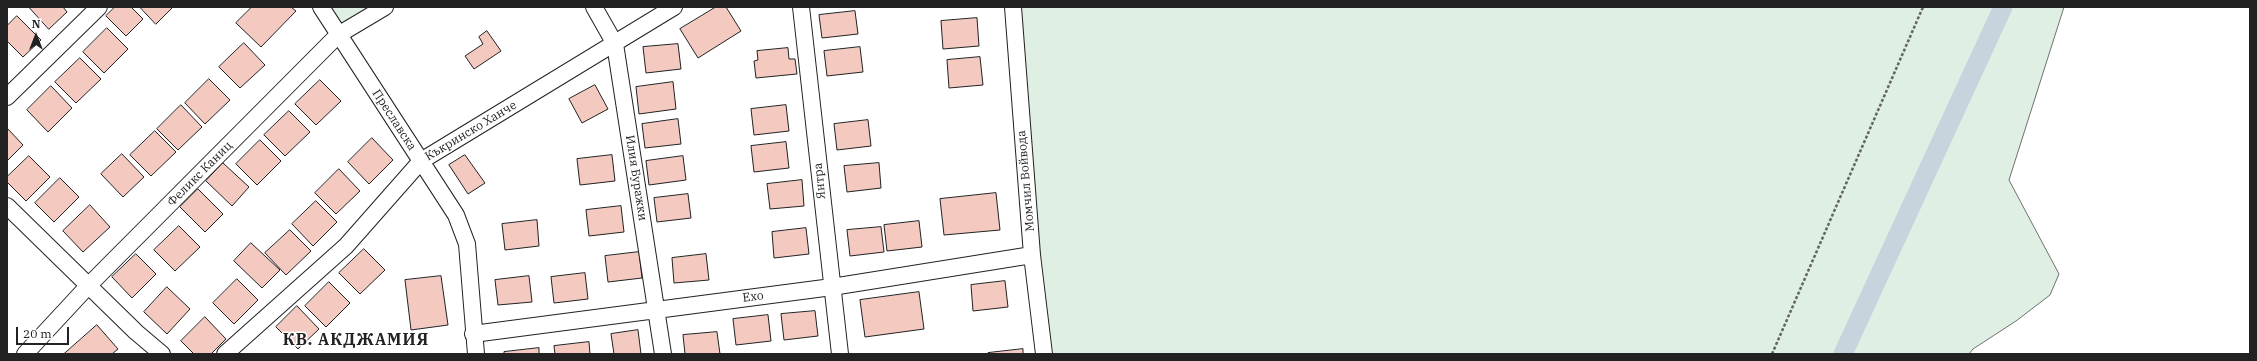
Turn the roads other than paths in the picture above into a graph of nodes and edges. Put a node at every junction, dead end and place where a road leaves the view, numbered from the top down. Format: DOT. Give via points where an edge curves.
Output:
graph roads {
  1 [pos="99,7"];
  2 [pos="321,7"];
  3 [pos="385,7"];
  4 [pos="594,7"];
  5 [pos="674,7"];
  6 [pos="801,7"];
  7 [pos="1012,7"];
  8 [pos="338,35"];
  9 [pos="615,44"];
  10 [pos="7,97"];
  11 [pos="422,161"];
  12 [pos="7,206"];
  13 [pos="1032,255"];
  14 [pos="89,286"];
  15 [pos="832,287"];
  16 [pos="656,309"];
  17 [pos="473,334"];
  18 [pos="25,354"];
  19 [pos="162,354"];
  20 [pos="225,354"];
  21 [pos="476,354"];
  22 [pos="663,354"];
  23 [pos="840,354"];
  24 [pos="1044,354"];
  1 -- 10 [label="street"];
  2 -- 8 [label="street, Преславска"];
  3 -- 8 [label="street, Феликс Каниц"];
  4 -- 9 [label="street, Илия Буражки"];
  5 -- 9 [label="street, Къкринско Ханче"];
  6 -- 15 [label="street, Янтра"];
  7 -- 13 [label="street, Момчил Войвода"];
  8 -- 11 [label="street, Преславска"];
  8 -- 14 [label="street, Феликс Каниц"];
  9 -- 11 [label="street, Къкринско Ханче"];
  9 -- 16 [label="street, Илия Буражки"];
  11 -- 17 [label="street, Преславска" via="456,215 467,244"];
  11 -- 20 [label="street, Къкринско Ханче" via="346,246"];
  12 -- 14 [label="street"];
  13 -- 15 [label="street, Ехо"];
  13 -- 24 [label="street, Момчил Войвода"];
  14 -- 18 [label="street, Феликс Каниц"];
  14 -- 19 [label="street"];
  15 -- 16 [label="street, Ехо"];
  15 -- 23 [label="street, Янтра"];
  16 -- 17 [label="street, Ехо"];
  16 -- 22 [label="street, Илия Буражки"];
  17 -- 21 [label="street, Преславска"];
}
